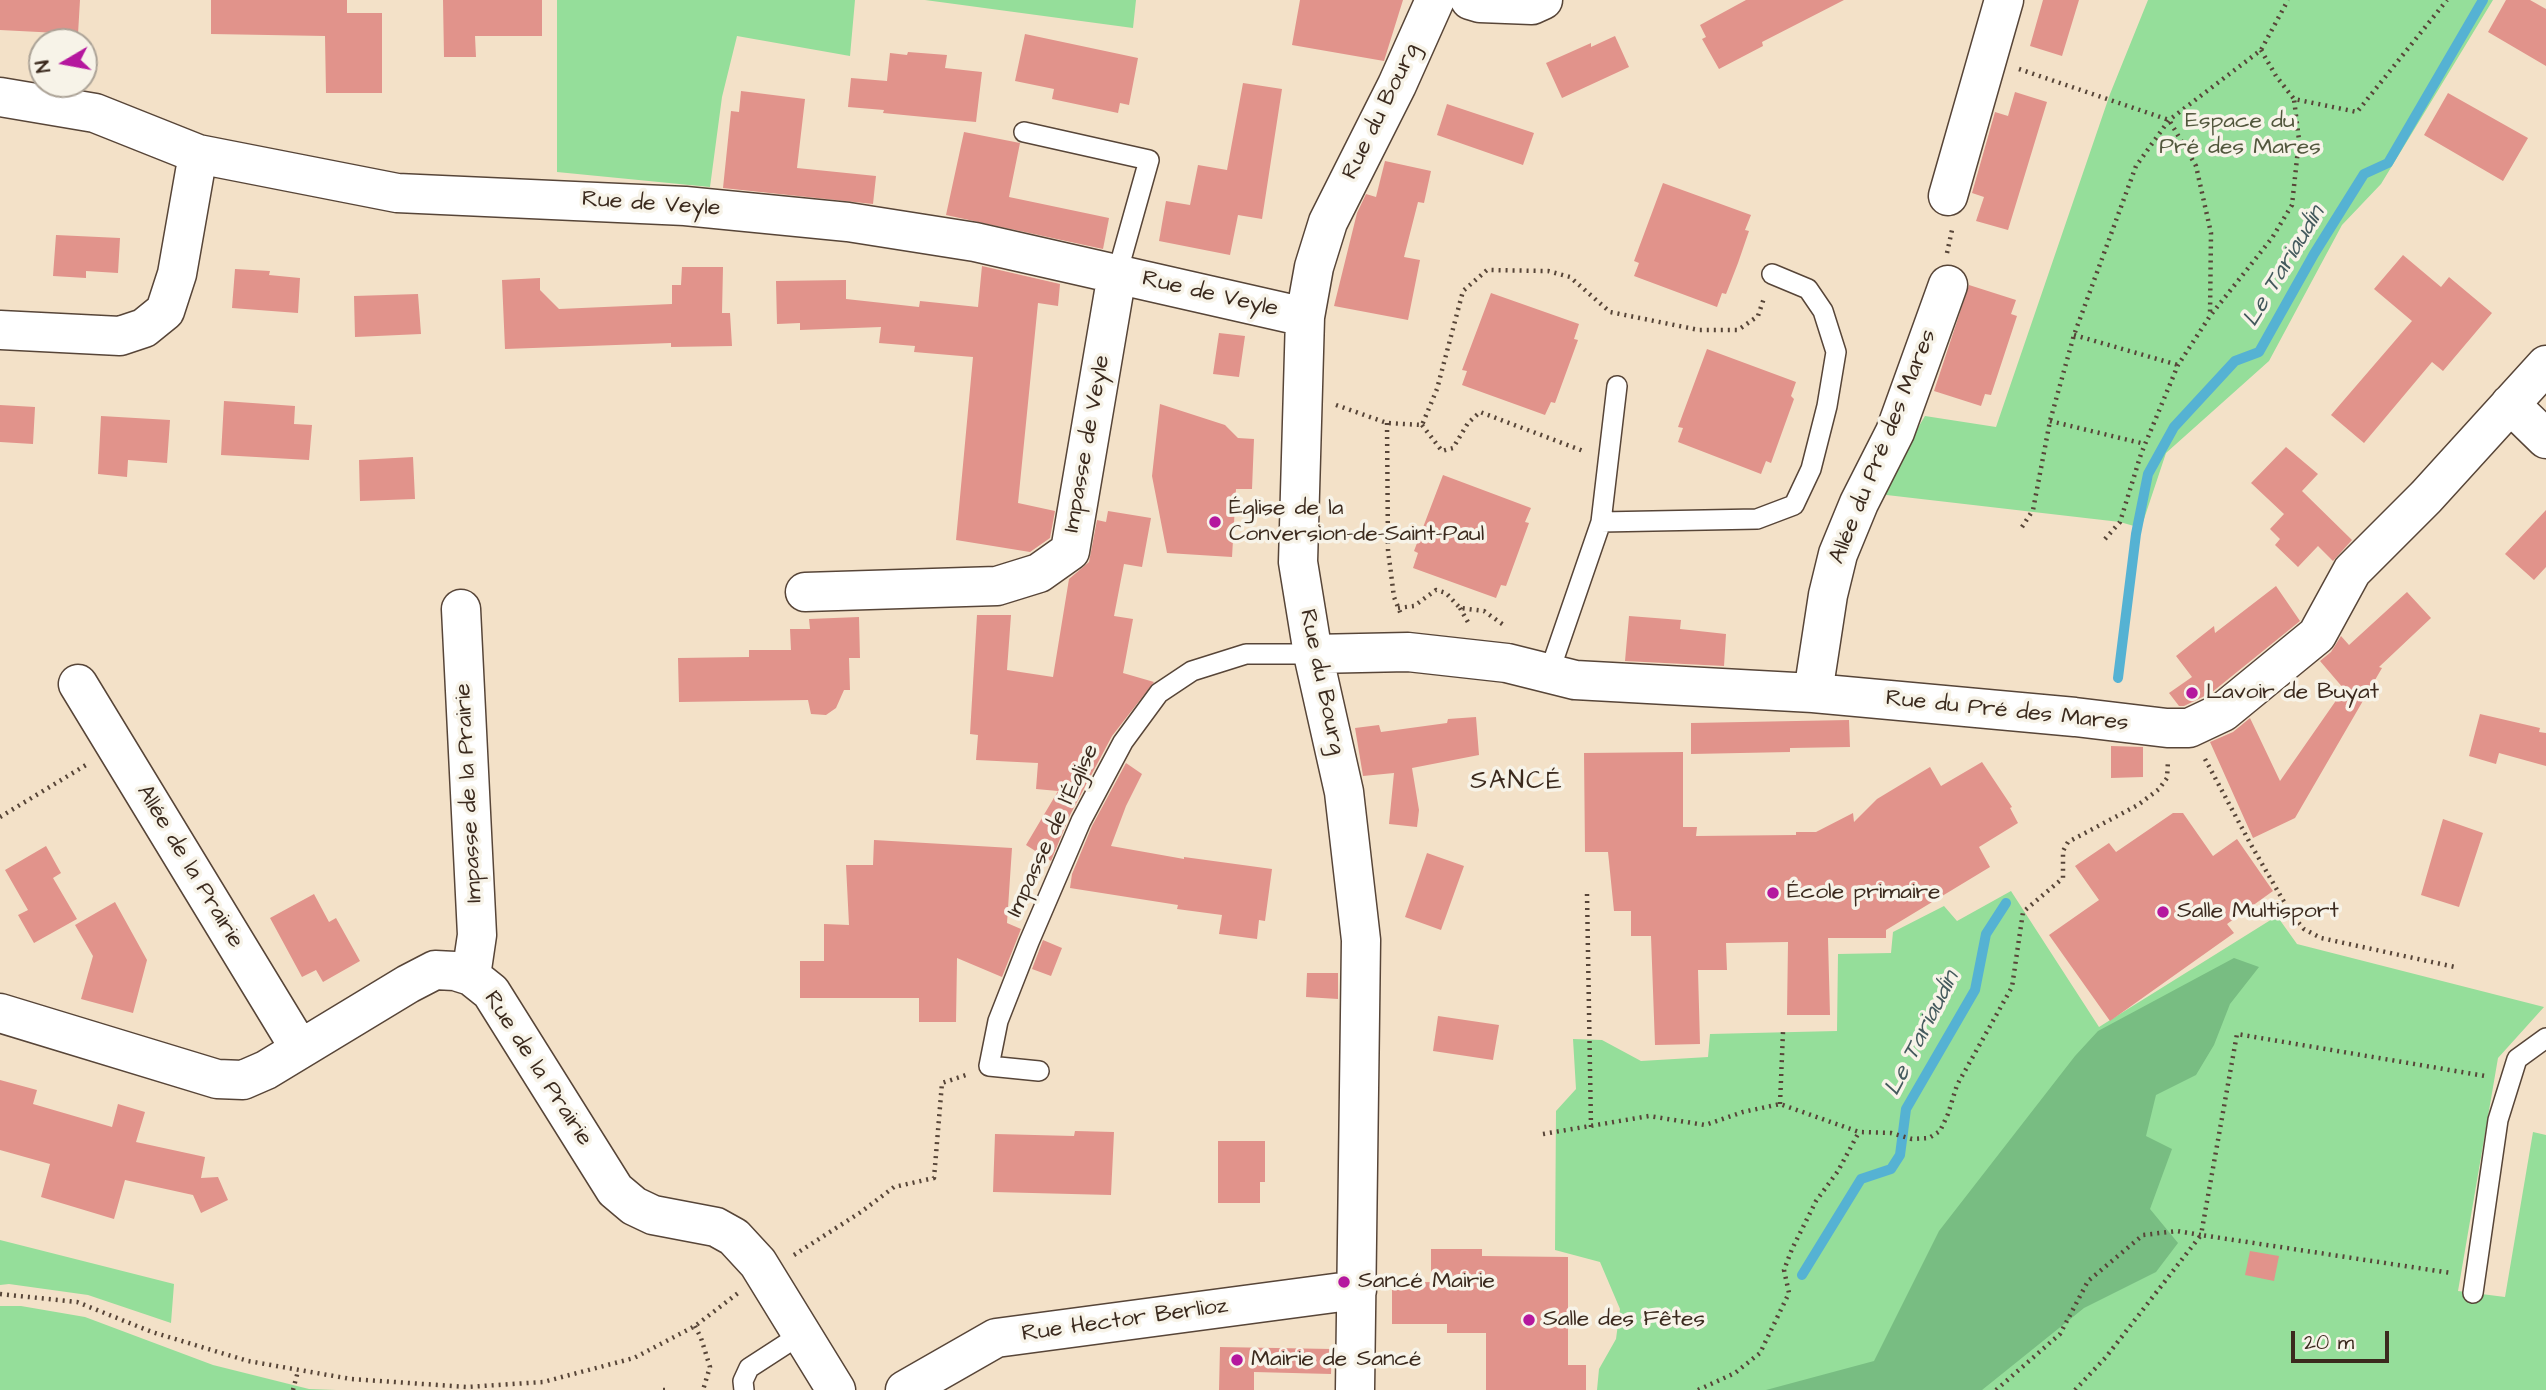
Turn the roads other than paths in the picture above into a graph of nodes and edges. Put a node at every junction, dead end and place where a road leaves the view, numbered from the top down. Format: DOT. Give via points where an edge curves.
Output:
graph roads {
  1 [pos="1435,0"];
  2 [pos="1470,0"];
  3 [pos="1543,0"];
  4 [pos="2004,0"];
  5 [pos="0,97"];
  6 [pos="1024,132"];
  7 [pos="198,154"];
  8 [pos="1948,196"];
  9 [pos="1117,274"];
  10 [pos="1772,274"];
  11 [pos="1948,285"];
  12 [pos="1305,317"];
  13 [pos="0,330"];
  14 [pos="2546,365"];
  15 [pos="1617,386"];
  16 [pos="2510,404"];
  17 [pos="2546,439"];
  18 [pos="1601,522"];
  19 [pos="805,592"];
  20 [pos="461,609"];
  21 [pos="1313,654"];
  22 [pos="1549,673"];
  23 [pos="78,684"];
  24 [pos="1813,694"];
  25 [pos="471,976"];
  26 [pos="0,1013"];
  27 [pos="2546,1038"];
  28 [pos="300,1049"];
  29 [pos="1039,1071"];
  30 [pos="2475,1285"];
  31 [pos="1357,1290"];
  32 [pos="803,1333"];
  33 [pos="744,1390"];
  34 [pos="836,1390"];
  35 [pos="905,1390"];
  36 [pos="1355,1390"];
  1 -- 12 [label="street, Rue du Bourg" via="1328,222"];
  2 -- 3 [label="street" via="1532,5"];
  4 -- 8 [label="street"];
  5 -- 7 [label="street, Rue de Veyle" via="95,113"];
  6 -- 9 [label="lane" via="1149,160"];
  7 -- 9 [label="street, Rue de Veyle" via="397,192 685,206 848,222 975,242"];
  7 -- 13 [label="street" via="177,274 165,311 144,328 120,336"];
  9 -- 12 [label="street, Rue de Veyle"];
  9 -- 19 [label="street, Impasse de Veyle" via="1070,551 1040,573 997,586"];
  10 -- 18 [label="lane" via="1808,289 1823,311 1836,352 1811,469 1794,505 1757,519"];
  11 -- 24 [label="street, Allée du Pré des Mares" via="1895,432 1838,554"];
  12 -- 21 [label="street, Rue du Bourg" via="1298,562"];
  14 -- 16 [label="street"];
  15 -- 18 [label="lane"];
  16 -- 17 [label="street"];
  16 -- 24 [label="street, Rue du Pré des Mares" via="2352,571 2317,635 2223,712 2178,728"];
  18 -- 22 [label="lane"];
  20 -- 25 [label="street, Impasse de la Prairie" via="477,935"];
  21 -- 22 [label="street, Rue du Pré des Mares" via="1408,652 1507,663"];
  21 -- 29 [label="lane, Impasse de l'Église" via="1246,653 1192,671 1159,693 1123,742 1081,821 998,1021 989,1066"];
  21 -- 31 [label="street, Rue du Bourg" via="1344,792 1361,940"];
  22 -- 24 [label="street, Rue du Pré des Mares" via="1575,680"];
  23 -- 28 [label="street, Allée de la Prairie"];
  25 -- 28 [label="street, Rue de la Prairie" via="435,970"];
  25 -- 32 [label="street, Rue de la Prairie" via="491,992 615,1190 653,1214 716,1227 734,1237 765,1273"];
  26 -- 28 [label="street, Rue de la Prairie" via="217,1079 243,1080"];
  27 -- 30 [label="lane" via="2517,1059 2498,1120"];
  31 -- 35 [label="street, Rue Hector Berlioz" via="996,1338"];
  31 -- 36 [label="street, Rue du Bourg"];
  32 -- 33 [label="lane" via="749,1368"];
  32 -- 34 [label="street, Rue de la Prairie"];
}
